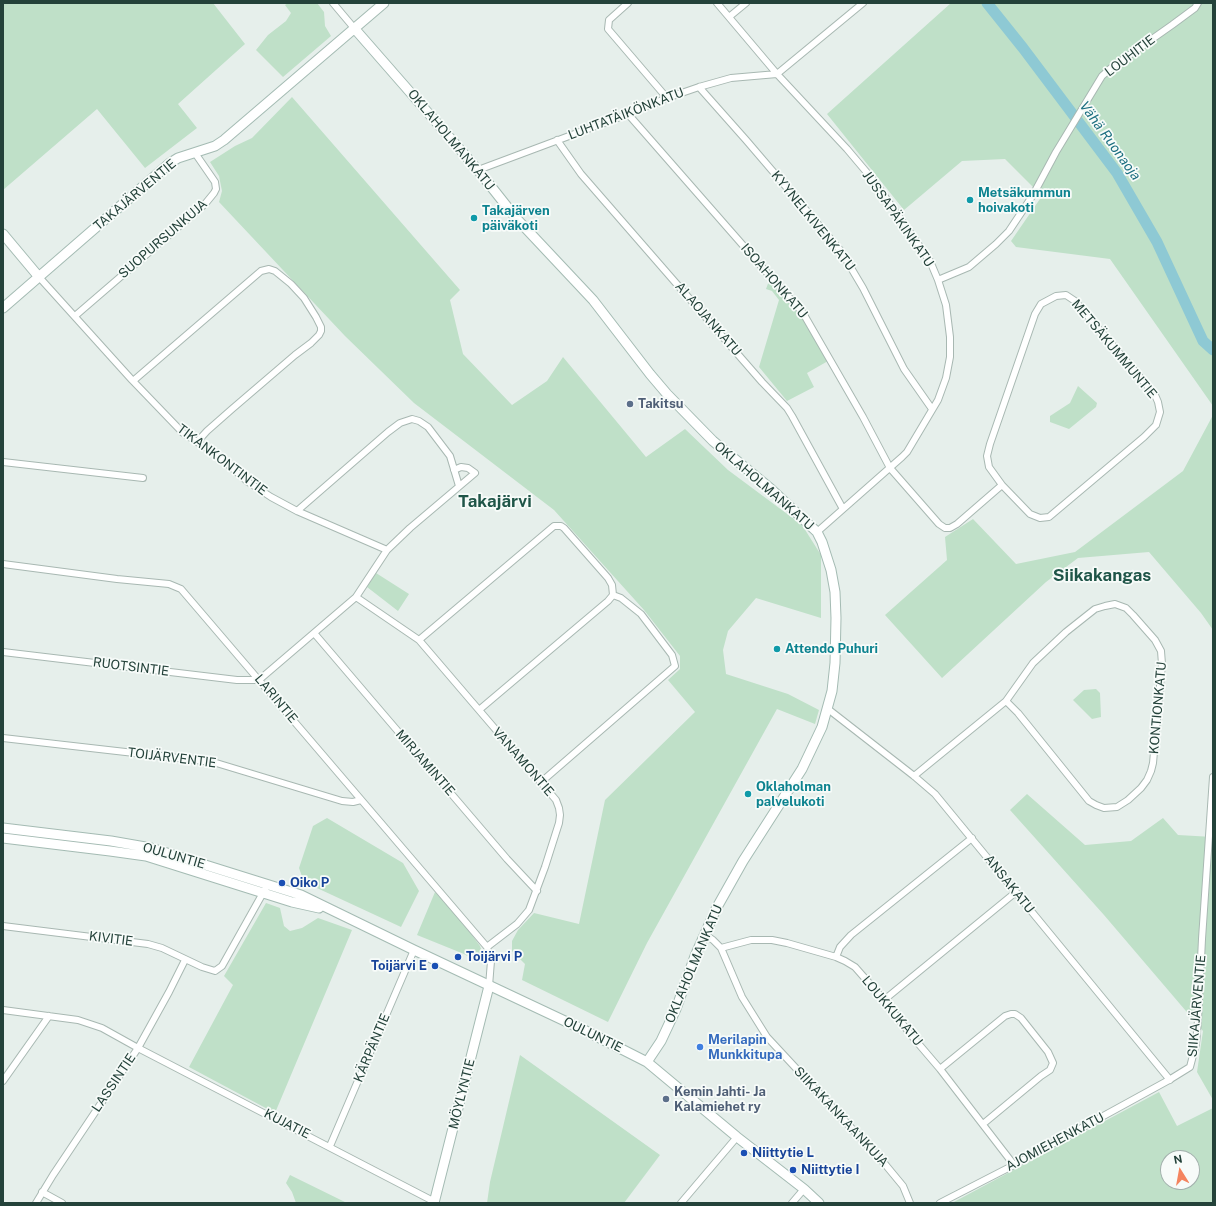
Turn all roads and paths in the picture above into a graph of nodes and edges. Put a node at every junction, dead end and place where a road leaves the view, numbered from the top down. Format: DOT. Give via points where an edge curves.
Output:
graph roads {
  1 [pos="333,3"];
  2 [pos="384,3"];
  3 [pos="628,3"];
  4 [pos="717,3"];
  5 [pos="746,3"];
  6 [pos="863,3"];
  7 [pos="1198,3"];
  8 [pos="729,17"];
  9 [pos="354,28"];
  10 [pos="778,74"];
  11 [pos="699,87"];
  12 [pos="667,98"];
  13 [pos="628,114"];
  14 [pos="557,140"];
  15 [pos="195,153"];
  16 [pos="478,170"];
  17 [pos="3,234"];
  18 [pos="39,277"];
  19 [pos="938,280"];
  20 [pos="3,308"];
  21 [pos="75,316"];
  22 [pos="133,381"];
  23 [pos="932,409"];
  24 [pos="197,442"];
  25 [pos="3,462"];
  26 [pos="890,468"];
  27 [pos="454,470"];
  28 [pos="143,478"];
  29 [pos="1002,485"];
  30 [pos="459,486"];
  31 [pos="843,509"];
  32 [pos="297,511"];
  33 [pos="817,532"];
  34 [pos="386,550"];
  35 [pos="3,564"];
  36 [pos="613,595"];
  37 [pos="356,597"];
  38 [pos="314,633"];
  39 [pos="418,640"];
  40 [pos="3,652"];
  41 [pos="260,680"];
  42 [pos="1006,701"];
  43 [pos="828,708"];
  44 [pos="479,710"];
  45 [pos="3,738"];
  46 [pos="914,776"];
  47 [pos="1213,777"];
  48 [pos="540,783"];
  49 [pos="361,800"];
  50 [pos="3,828"];
  51 [pos="3,838"];
  52 [pos="972,838"];
  53 [pos="268,884"];
  54 [pos="536,891"];
  55 [pos="1016,892"];
  56 [pos="264,893"];
  57 [pos="337,913"];
  58 [pos="3,926"];
  59 [pos="704,934"];
  60 [pos="487,947"];
  61 [pos="721,948"];
  62 [pos="414,950"];
  63 [pos="836,958"];
  64 [pos="184,960"];
  65 [pos="489,986"];
  66 [pos="884,1000"];
  67 [pos="3,1010"];
  68 [pos="49,1016"];
  69 [pos="138,1048"];
  70 [pos="646,1062"];
  71 [pos="940,1068"];
  72 [pos="1170,1080"];
  73 [pos="3,1081"];
  74 [pos="983,1124"];
  75 [pos="738,1137"];
  76 [pos="330,1146"];
  77 [pos="1014,1165"];
  78 [pos="804,1189"];
  79 [pos="42,1192"];
  80 [pos="434,1202"];
  81 [pos="36,1203"];
  82 [pos="62,1203"];
  83 [pos="681,1203"];
  84 [pos="792,1203"];
  85 [pos="819,1203"];
  86 [pos="910,1203"];
  87 [pos="940,1203"];
  1 -- 9 [label="street, OKLAHOLMANKATU"];
  2 -- 9 [label="street, TAKAJÄRVENTIE"];
  3 -- 12 [label="street" via="609,20 608,29"];
  4 -- 8 [label="street, JUSSAPÄKINKATU"];
  5 -- 8 [label="street"];
  6 -- 10 [label="street"];
  7 -- 19 [label="street, LOUHITIE" via="1196,8 1102,76 1033,195 1009,231 970,267"];
  8 -- 10 [label="street, JUSSAPÄKINKATU"];
  9 -- 15 [label="street, TAKAJÄRVENTIE" via="224,140"];
  9 -- 16 [label="street, OKLAHOLMANKATU"];
  10 -- 11 [label="street, LUHTATÄIKÖNKATU" via="731,78"];
  10 -- 19 [label="street, JUSSAPÄKINKATU" via="874,181 924,253"];
  11 -- 12 [label="street, LUHTATÄIKÖNKATU"];
  11 -- 23 [label="street, KYYNELKIVENKATU" via="841,252 863,288 904,369"];
  12 -- 13 [label="street, LUHTATÄIKÖNKATU"];
  13 -- 14 [label="street, LUHTATÄIKÖNKATU"];
  13 -- 26 [label="street, ISOAHONKATU" via="803,312"];
  14 -- 16 [label="street, LUHTATÄIKÖNKATU"];
  14 -- 31 [label="street, ALAOJANKATU" via="581,174 787,408"];
  15 -- 18 [label="street, TAKAJÄRVENTIE" via="170,163"];
  15 -- 21 [label="street, SUOPURSUNKUJA" via="214,182 214,194"];
  16 -- 33 [label="street, OKLAHOLMANKATU" via="516,218 593,300 667,394 713,441 771,489"];
  17 -- 18 [label="street"];
  18 -- 20 [label="street, TAKAJÄRVENTIE"];
  18 -- 21 [label="street, TIKANKONTINTIE"];
  19 -- 23 [label="street, JUSSAPÄKINKATU" via="946,305 950,357 942,389"];
  21 -- 22 [label="street, TIKANKONTINTIE"];
  22 -- 24 [label="street, TIKANKONTINTIE" via="183,433"];
  22 -- 24 [label="street" via="258,273 266,269 278,273 304,298 316,316 321,331 312,343 206,431"];
  23 -- 26 [label="street, JUSSAPÄKINKATU" via="907,452"];
  24 -- 32 [label="street, TIKANKONTINTIE" via="216,454 259,490"];
  25 -- 28 [label="street"];
  26 -- 29 [label="street" via="945,528 957,524"];
  26 -- 31 [label="street, JUSSAPÄKINKATU"];
  27 -- 30 [label="street"];
  27 -- 30 [label="street" via="461,467 475,473"];
  27 -- 32 [label="street" via="450,456 428,427 415,419 407,420 400,422"];
  29 -- 29 [label="street, METSÄKUMMUNTIE" via="1030,514 1040,518 1049,517 1152,431 1158,420 1160,408 1155,395 1068,296 1056,296 1043,302 1039,307 990,444 988,463"];
  30 -- 34 [label="street"];
  31 -- 33 [label="street, JUSSAPÄKINKATU"];
  32 -- 34 [label="street, TIKANKONTINTIE"];
  33 -- 43 [label="street, OKLAHOLMANKATU" via="828,557 835,592 835,663"];
  34 -- 37 [label="street"];
  35 -- 41 [label="street, LARINTIE" via="174,585 185,593"];
  36 -- 39 [label="street" via="608,578 566,529 556,525"];
  36 -- 44 [label="street"];
  36 -- 48 [label="street" via="621,598 641,614 672,655 675,666"];
  37 -- 38 [label="street"];
  37 -- 39 [label="street, VANAMONTIE"];
  38 -- 41 [label="street"];
  38 -- 54 [label="street, MIRJAMINTIE"];
  39 -- 44 [label="street, VANAMONTIE"];
  40 -- 41 [label="street, RUOTSINTIE" via="237,680"];
  41 -- 49 [label="street, LARINTIE"];
  42 -- 42 [label="street, KONTIONKATU" via="1038,658 1099,607 1114,604 1126,608 1156,640 1161,651 1162,664 1151,771 1141,788 1117,807 1104,808 1089,801"];
  42 -- 46 [label="street, KONTIONKATU"];
  43 -- 46 [label="street, ANSAKATU"];
  43 -- 59 [label="street, OKLAHOLMANKATU" via="818,738 802,769 743,861"];
  44 -- 48 [label="street, VANAMONTIE"];
  45 -- 49 [label="street, TOIJÄRVENTIE" via="213,762 342,802"];
  46 -- 52 [label="street, ANSAKATU" via="935,794"];
  47 -- 72 [label="street, SIIKAJÄRVENTIE" via="1196,1044 1190,1068"];
  48 -- 54 [label="street, VANAMONTIE" via="556,800 560,815"];
  49 -- 60 [label="street, LARINTIE"];
  50 -- 53 [label="street, OULUNTIE" via="151,848"];
  51 -- 56 [label="street, OULUNTIE" via="146,856"];
  52 -- 55 [label="street, ANSAKATU"];
  52 -- 63 [label="street" via="851,935 840,947"];
  53 -- 56 [label="street"];
  53 -- 57 [label="street, OULUNTIE" via="301,895"];
  54 -- 60 [label="street, VANAMONTIE" via="529,910 522,919"];
  55 -- 66 [label="street"];
  55 -- 72 [label="street, ANSAKATU"];
  56 -- 57 [label="street, OULUNTIE"];
  56 -- 64 [label="street, KIVITIE" via="222,966 215,971"];
  57 -- 62 [label="street, OULUNTIE"];
  58 -- 64 [label="street, KIVITIE" via="148,944 162,948"];
  59 -- 61 [label="street, SIIKAKANKAANKUJA"];
  59 -- 70 [label="street, OKLAHOLMANKATU" via="676,1009 661,1041"];
  60 -- 65 [label="street" via="491,961"];
  61 -- 63 [label="street, LOUKKUKATU" via="751,940 772,940"];
  61 -- 86 [label="street, SIIKAKANKAANKUJA" via="742,997 767,1037 889,1168 903,1186"];
  62 -- 65 [label="street, OULUNTIE"];
  62 -- 76 [label="street, KÄRPÄNTIE"];
  63 -- 66 [label="street, LOUKKUKATU" via="855,967"];
  64 -- 69 [label="street, LASSINTIE" via="172,988"];
  65 -- 70 [label="street, OULUNTIE"];
  65 -- 80 [label="street, MÖYLYNTIE"];
  66 -- 71 [label="street, LOUKKUKATU" via="910,1035"];
  67 -- 68 [label="street, KUJATIE"];
  68 -- 69 [label="street, KUJATIE" via="78,1020 102,1028"];
  68 -- 73 [label="street"];
  69 -- 76 [label="street, KUJATIE"];
  69 -- 79 [label="street, LASSINTIE"];
  70 -- 75 [label="street, OULUNTIE"];
  71 -- 74 [label="street, LOUKKUKATU"];
  71 -- 74 [label="street" via="1005,1016 1013,1014 1021,1018 1050,1055 1052,1068"];
  72 -- 77 [label="street, AJOMIEHENKATU"];
  74 -- 77 [label="street, LOUKKUKATU"];
  75 -- 78 [label="street, OULUNTIE"];
  75 -- 83 [label="street"];
  76 -- 80 [label="street, KUJATIE"];
  77 -- 87 [label="street, AJOMIEHENKATU"];
  78 -- 84 [label="street"];
  78 -- 85 [label="street, OULUNTIE"];
  79 -- 81 [label="street, LASSINTIE"];
  79 -- 82 [label="street"];
}
